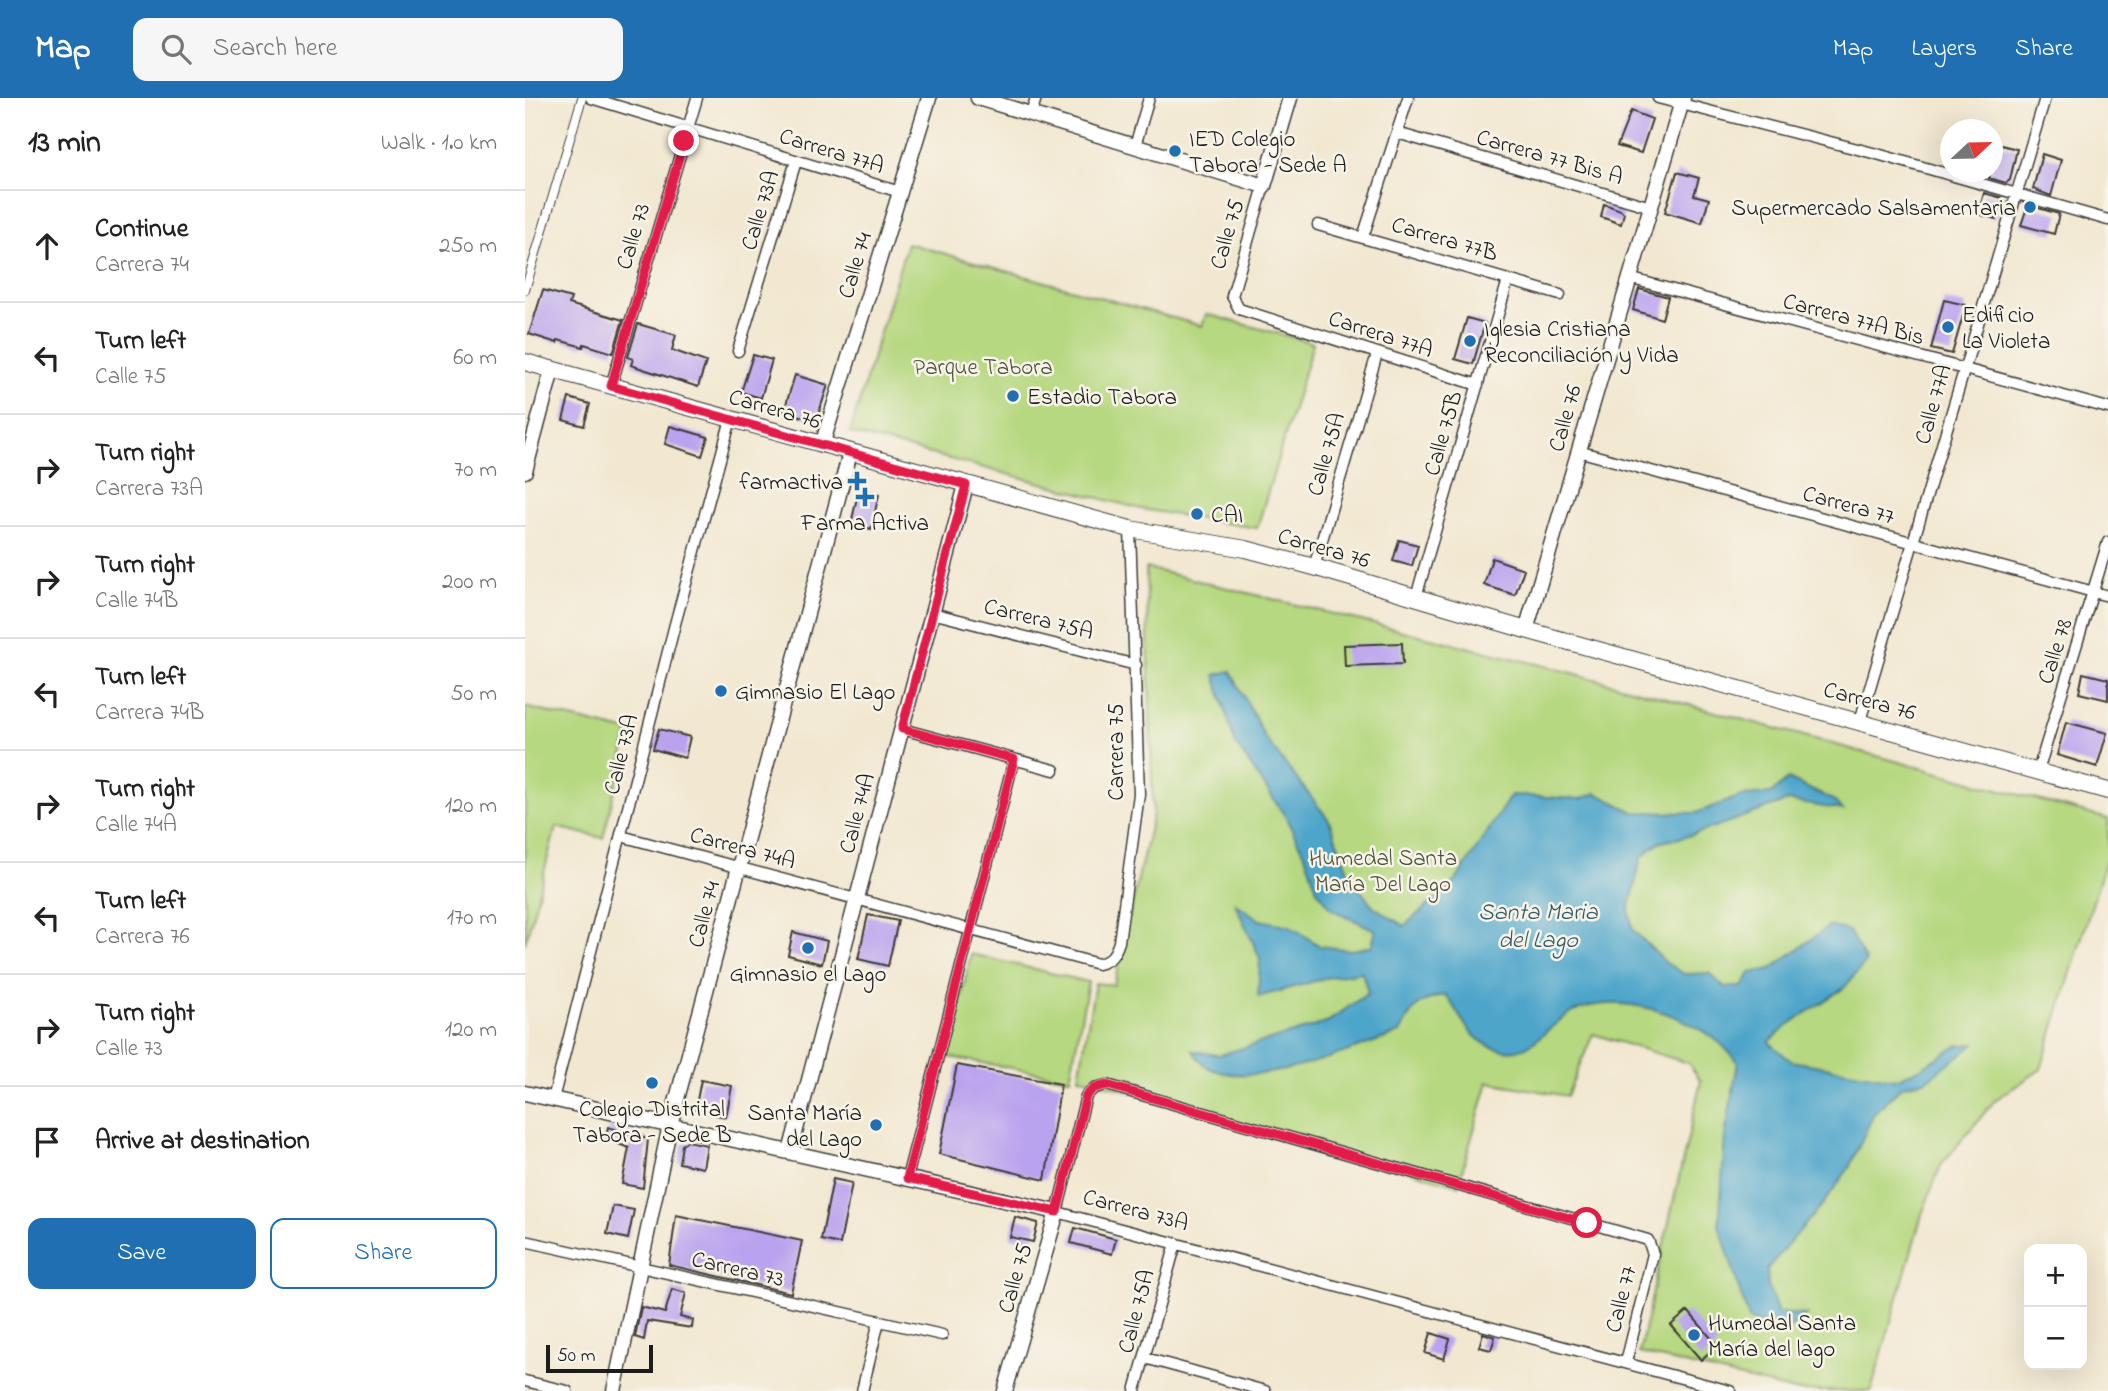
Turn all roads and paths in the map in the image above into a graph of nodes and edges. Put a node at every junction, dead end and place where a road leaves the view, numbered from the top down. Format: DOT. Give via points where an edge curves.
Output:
graph roads {
  1 [pos="582,98"];
  2 [pos="591,98"];
  3 [pos="697,98"];
  4 [pos="929,98"];
  5 [pos="978,98"];
  6 [pos="1036,98"];
  7 [pos="1149,98"];
  8 [pos="1290,98"];
  9 [pos="1408,98"];
  10 [pos="1658,98"];
  11 [pos="2045,98"];
  12 [pos="1682,101"];
  13 [pos="1031,114"];
  14 [pos="688,128"];
  15 [pos="1398,133"];
  16 [pos="1135,146"];
  17 [pos="796,161"];
  18 [pos="1264,186"];
  19 [pos="900,192"];
  20 [pos="2015,194"];
  21 [pos="1651,207"];
  22 [pos="2108,220"];
  23 [pos="1318,225"];
  24 [pos="1363,237"];
  25 [pos="1629,278"];
  26 [pos="1508,280"];
  27 [pos="525,290"];
  28 [pos="1560,295"];
  29 [pos="1234,303"];
  30 [pos="739,351"];
  31 [pos="1377,354"];
  32 [pos="525,362"];
  33 [pos="552,370"];
  34 [pos="1964,370"];
  35 [pos="1478,385"];
  36 [pos="611,386"];
  37 [pos="2108,408"];
  38 [pos="731,419"];
  39 [pos="823,445"];
  40 [pos="1578,451"];
  41 [pos="850,453"];
  42 [pos="525,471"];
  43 [pos="966,485"];
  44 [pos="1130,529"];
  45 [pos="2108,542"];
  46 [pos="1913,543"];
  47 [pos="1314,567"];
  48 [pos="2095,593"];
  49 [pos="2108,596"];
  50 [pos="1416,597"];
  51 [pos="932,613"];
  52 [pos="1525,629"];
  53 [pos="1136,664"];
  54 [pos="1860,721"];
  55 [pos="902,729"];
  56 [pos="1014,759"];
  57 [pos="1054,770"];
  58 [pos="2038,771"];
  59 [pos="2108,791"];
  60 [pos="621,836"];
  61 [pos="739,868"];
  62 [pos="857,899"];
  63 [pos="971,928"];
  64 [pos="1098,964"];
  65 [pos="525,1093"];
  66 [pos="553,1099"];
  67 [pos="670,1125"];
  68 [pos="790,1152"];
  69 [pos="907,1178"];
  70 [pos="1057,1212"];
  71 [pos="525,1241"];
  72 [pos="1176,1243"];
  73 [pos="1653,1245"];
  74 [pos="640,1267"];
  75 [pos="879,1321"];
  76 [pos="942,1335"];
  77 [pos="1145,1357"];
  78 [pos="1626,1362"];
  79 [pos="1688,1378"];
  80 [pos="525,1381"];
  81 [pos="567,1391"];
  82 [pos="614,1391"];
  83 [pos="862,1391"];
  84 [pos="1006,1391"];
  85 [pos="1135,1391"];
  86 [pos="1265,1391"];
  87 [pos="1684,1391"];
  88 [pos="1730,1391"];
  1 -- 27 [label="street"];
  2 -- 14 [label="street, Carrera 77A"];
  3 -- 14 [label="street, Calle 73"];
  4 -- 19 [label="street, Calle 74"];
  5 -- 13 [label="street"];
  6 -- 13 [label="street"];
  7 -- 16 [label="street"];
  8 -- 18 [label="street, Calle 75"];
  9 -- 15 [label="street"];
  10 -- 12 [label="street"];
  11 -- 20 [label="street, Calle 77A"];
  12 -- 20 [label="street"];
  12 -- 21 [label="street, Calle 76"];
  13 -- 16 [label="street"];
  14 -- 17 [label="street, Carrera 77A"];
  14 -- 36 [label="street, Calle 73"];
  15 -- 21 [label="street, Carrera 77 Bis A"];
  15 -- 24 [label="street"];
  16 -- 18 [label="street"];
  17 -- 19 [label="street, Carrera 77A"];
  17 -- 30 [label="street, Calle 73A"];
  18 -- 29 [label="street, Calle 75" via="1232,296"];
  19 -- 39 [label="street, Calle 74"];
  20 -- 22 [label="street"];
  20 -- 34 [label="street, Calle 77A"];
  21 -- 25 [label="street, Calle 76"];
  23 -- 24 [label="street, Carrera 77B"];
  24 -- 26 [label="street, Carrera 77B"];
  25 -- 34 [label="street, Carrera 77A Bis"];
  25 -- 40 [label="street, Calle 76"];
  26 -- 28 [label="street, Carrera 77B"];
  26 -- 35 [label="street, Calle 75B"];
  29 -- 31 [label="street, Carrera 77A" via="1239,309"];
  31 -- 35 [label="street, Carrera 77A"];
  31 -- 47 [label="street, Calle 75A"];
  32 -- 33 [label="main road, Carrera 76"];
  33 -- 36 [label="main road, Carrera 76"];
  33 -- 42 [label="street"];
  34 -- 37 [label="street, Carrera 77A Bis"];
  34 -- 46 [label="street, Calle 77A"];
  35 -- 50 [label="street, Calle 75B"];
  36 -- 38 [label="main road, Carrera 76"];
  38 -- 39 [label="main road, Carrera 76"];
  38 -- 60 [label="street, Calle 73A"];
  39 -- 41 [label="main road, Carrera 76"];
  40 -- 46 [label="street, Carrera 77"];
  40 -- 52 [label="street, Calle 76"];
  41 -- 43 [label="main road, Carrera 76"];
  41 -- 61 [label="street, Calle 74"];
  43 -- 44 [label="main road, Carrera 76"];
  43 -- 51 [label="street, Calle 74A"];
  44 -- 47 [label="main road, Carrera 76" via="1246,549"];
  44 -- 53 [label="street, Carrera 75"];
  45 -- 48 [label="street, Calle 78"];
  46 -- 48 [label="street, Carrera 77"];
  46 -- 54 [label="street, Calle 77A"];
  47 -- 50 [label="main road, Carrera 76"];
  48 -- 49 [label="street, Carrera 77"];
  48 -- 58 [label="street, Calle 78"];
  50 -- 52 [label="main road, Carrera 76"];
  51 -- 53 [label="street, Carrera 75A"];
  51 -- 55 [label="street, Calle 74A"];
  52 -- 54 [label="main road, Carrera 76"];
  53 -- 64 [label="street, Carrera 75" via="1139,794 1119,942 1115,955"];
  54 -- 58 [label="main road, Carrera 76"];
  55 -- 56 [label="street"];
  55 -- 62 [label="street, Calle 74A"];
  56 -- 57 [label="street"];
  56 -- 63 [label="street"];
  58 -- 59 [label="main road, Carrera 76"];
  60 -- 61 [label="street, Carrera 74A"];
  60 -- 66 [label="street, Calle 73A"];
  61 -- 62 [label="street, Carrera 74A"];
  61 -- 67 [label="street, Calle 74"];
  62 -- 63 [label="street, Carrera 74A"];
  62 -- 68 [label="street, Calle 74A"];
  63 -- 64 [label="street, Carrera 74A"];
  63 -- 69 [label="street"];
  65 -- 66 [label="street, Carrera 73A"];
  66 -- 67 [label="street, Carrera 73A"];
  67 -- 68 [label="street, Carrera 73A"];
  67 -- 74 [label="street, Calle 74"];
  68 -- 69 [label="street, Carrera 73A"];
  69 -- 70 [label="street, Carrera 73A"];
  70 -- 72 [label="street, Carrera 73A"];
  70 -- 73 [label="street, Calle 75" via="1086,1096 1107,1085"];
  70 -- 84 [label="street, Calle 75"];
  71 -- 74 [label="street, Carrera 73"];
  72 -- 77 [label="street, Calle 75A"];
  72 -- 78 [label="street, Carrera 73A"];
  73 -- 78 [label="street, Calle 77"];
  74 -- 75 [label="street, Carrera 73"];
  74 -- 82 [label="street, Calle 74"];
  75 -- 76 [label="street, Carrera 73"];
  75 -- 83 [label="street"];
  77 -- 85 [label="street, Calle 75A"];
  77 -- 86 [label="street"];
  78 -- 79 [label="street, Carrera 73A"];
  79 -- 87 [label="street"];
  79 -- 88 [label="street, Carrera 73A"];
  80 -- 81 [label="street"];
}
